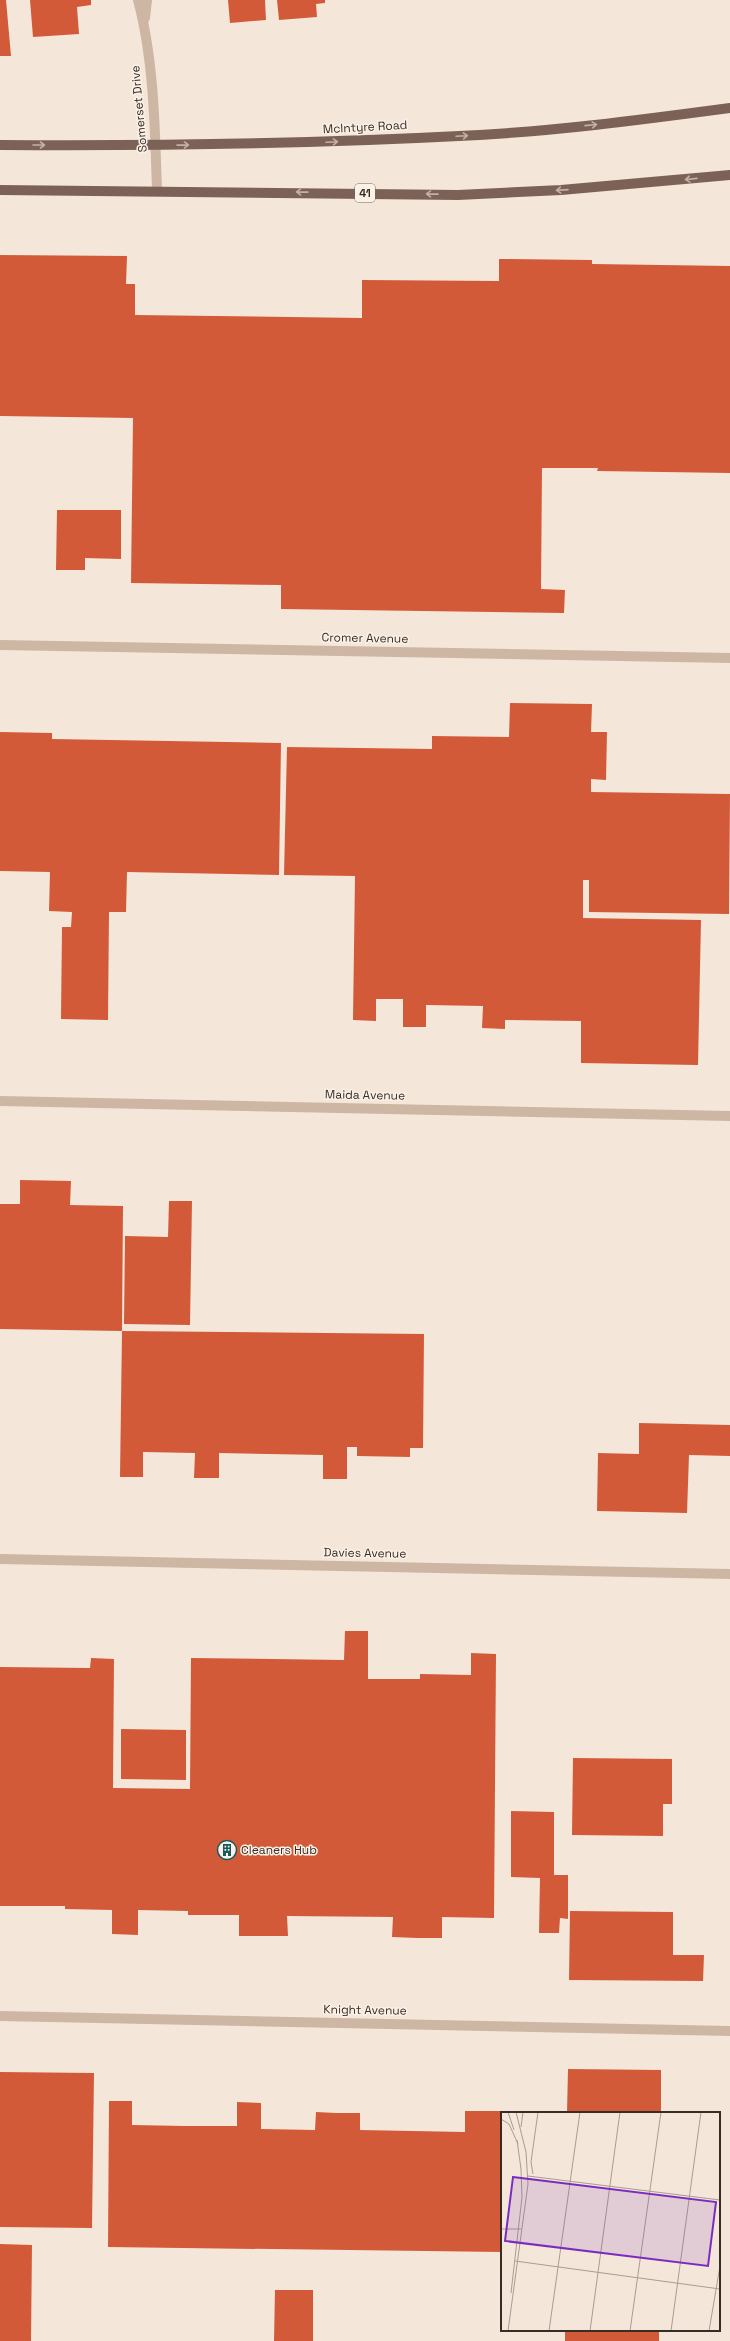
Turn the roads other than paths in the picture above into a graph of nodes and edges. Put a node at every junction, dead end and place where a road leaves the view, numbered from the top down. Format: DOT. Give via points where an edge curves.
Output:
graph roads {
  1 [pos="138,0"];
  2 [pos="147,0"];
  3 [pos="145,24"];
  4 [pos="730,108"];
  5 [pos="0,145"];
  6 [pos="156,146"];
  7 [pos="730,175"];
  8 [pos="0,190"];
  9 [pos="157,191"];
  10 [pos="0,645"];
  11 [pos="730,658"];
  12 [pos="0,1101"];
  13 [pos="730,1116"];
  14 [pos="0,1559"];
  15 [pos="730,1574"];
  16 [pos="0,2016"];
  17 [pos="730,2031"];
  1 -- 3 [label="street, Somerset Drive"];
  2 -- 3 [label="street, Somerset Drive"];
  3 -- 6 [label="street, Somerset Drive"];
  6 -- 4 [label="main road, McIntyre Road, one-way" via="293,144 468,136 640,120"];
  5 -- 6 [label="main road, McIntyre Road, one-way"];
  6 -- 9 [label="street, Somerset Drive"];
  7 -- 9 [label="main road, 41, one-way" via="561,190 458,194"];
  8 -- 9 [label="main road, 41"];
  10 -- 11 [label="street, Cromer Avenue"];
  12 -- 13 [label="street, Maida Avenue"];
  14 -- 15 [label="street, Davies Avenue"];
  16 -- 17 [label="street, Knight Avenue"];
}
